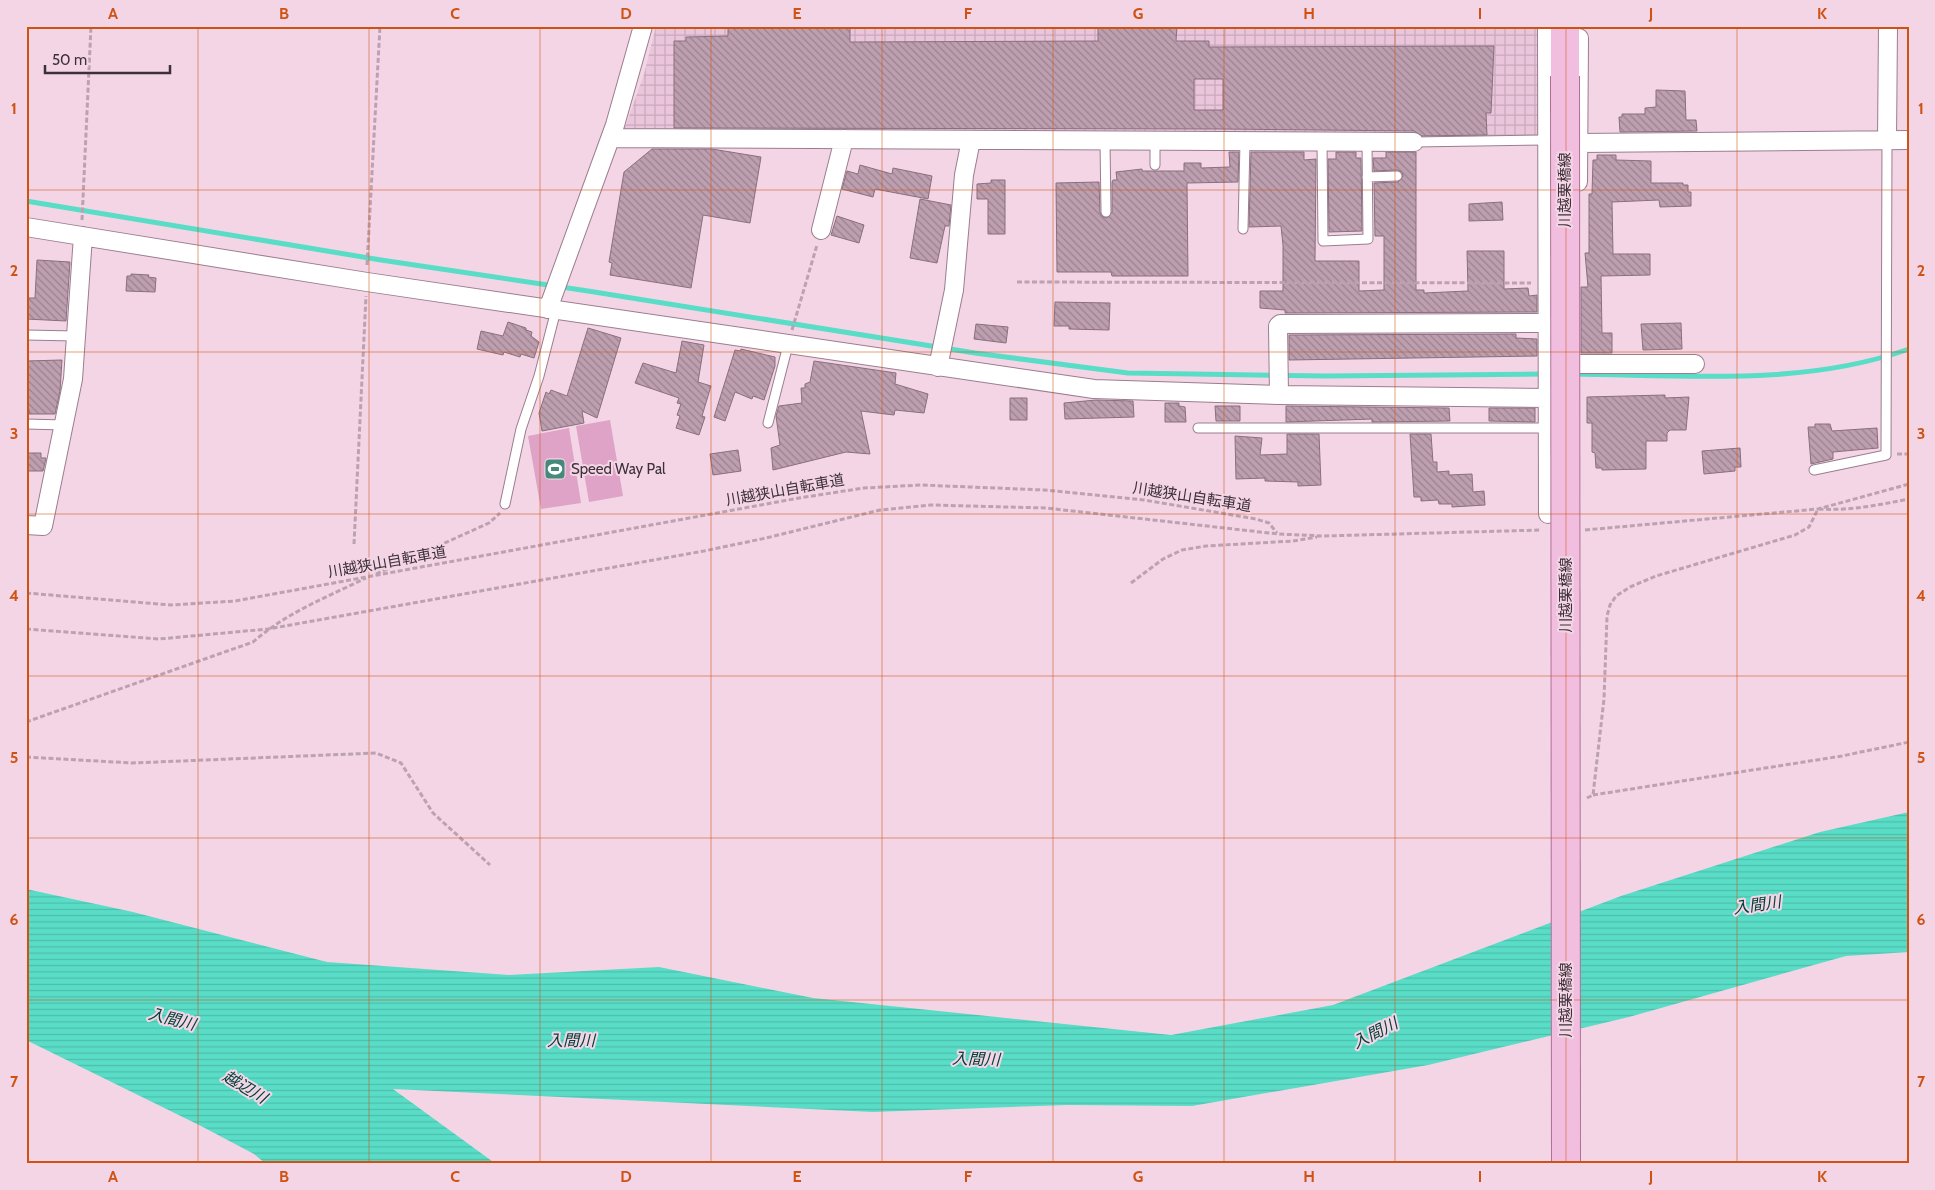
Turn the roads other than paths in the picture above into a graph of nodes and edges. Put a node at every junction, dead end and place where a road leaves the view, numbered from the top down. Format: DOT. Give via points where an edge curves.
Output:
graph roads {
  1 [pos="643,26"];
  2 [pos="1547,26"];
  3 [pos="1565,26"];
  4 [pos="1579,26"];
  5 [pos="1888,26"];
  6 [pos="611,138"];
  7 [pos="844,139"];
  8 [pos="971,140"];
  9 [pos="1547,140"];
  10 [pos="1886,140"];
  11 [pos="1909,140"];
  12 [pos="1105,141"];
  13 [pos="1155,141"];
  14 [pos="1245,142"];
  15 [pos="1322,142"];
  16 [pos="1367,142"];
  17 [pos="1414,142"];
  18 [pos="1579,143"];
  19 [pos="1155,165"];
  20 [pos="1367,176"];
  21 [pos="1397,176"];
  22 [pos="1106,212"];
  23 [pos="26,227"];
  24 [pos="1243,229"];
  25 [pos="821,230"];
  26 [pos="83,236"];
  27 [pos="1547,283"];
  28 [pos="552,310"];
  29 [pos="1548,323"];
  30 [pos="26,335"];
  31 [pos="75,336"];
  32 [pos="788,345"];
  33 [pos="1549,364"];
  34 [pos="1695,364"];
  35 [pos="938,367"];
  36 [pos="1279,395"];
  37 [pos="1549,398"];
  38 [pos="768,423"];
  39 [pos="26,424"];
  40 [pos="65,425"];
  41 [pos="1198,428"];
  42 [pos="1548,428"];
  43 [pos="1814,470"];
  44 [pos="505,504"];
  45 [pos="1548,522"];
  46 [pos="26,525"];
  47 [pos="1566,1164"];
  1 -- 6 [label="street"];
  2 -- 9 [label="street"];
  3 -- 47 [label="main road, 川越栗橋線, bridge"];
  4 -- 18 [label="street"];
  5 -- 10 [label="street"];
  6 -- 7 [label="street"];
  6 -- 28 [label="street" via="578,221"];
  7 -- 8 [label="street"];
  7 -- 25 [label="street"];
  8 -- 12 [label="street"];
  8 -- 35 [label="street" via="964,175 954,290"];
  9 -- 17 [label="lane"];
  9 -- 27 [label="street"];
  10 -- 11 [label="street"];
  10 -- 18 [label="street"];
  10 -- 43 [label="lane" via="1886,455"];
  12 -- 13 [label="street"];
  12 -- 22 [label="lane"];
  13 -- 14 [label="street"];
  13 -- 19 [label="lane"];
  14 -- 15 [label="street"];
  14 -- 24 [label="lane"];
  15 -- 16 [label="street"];
  15 -- 20 [label="lane" via="1323,241 1368,239"];
  16 -- 17 [label="street"];
  16 -- 20 [label="lane"];
  18 -- 27 [label="street" via="1577,245 1571,260"];
  20 -- 21 [label="lane"];
  23 -- 26 [label="street"];
  26 -- 28 [label="street"];
  26 -- 31 [label="street"];
  27 -- 29 [label="street"];
  28 -- 32 [label="street"];
  28 -- 44 [label="lane" via="539,376 521,429"];
  29 -- 33 [label="street"];
  29 -- 36 [label="street" via="1280,324"];
  30 -- 31 [label="lane"];
  31 -- 40 [label="street" via="73,379"];
  32 -- 35 [label="street"];
  32 -- 38 [label="lane"];
  33 -- 34 [label="street"];
  33 -- 37 [label="street"];
  35 -- 36 [label="street" via="1094,389"];
  36 -- 37 [label="street"];
  37 -- 42 [label="street"];
  39 -- 40 [label="lane"];
  40 -- 46 [label="street" via="43,526"];
  41 -- 42 [label="lane"];
  42 -- 45 [label="street"];
}
